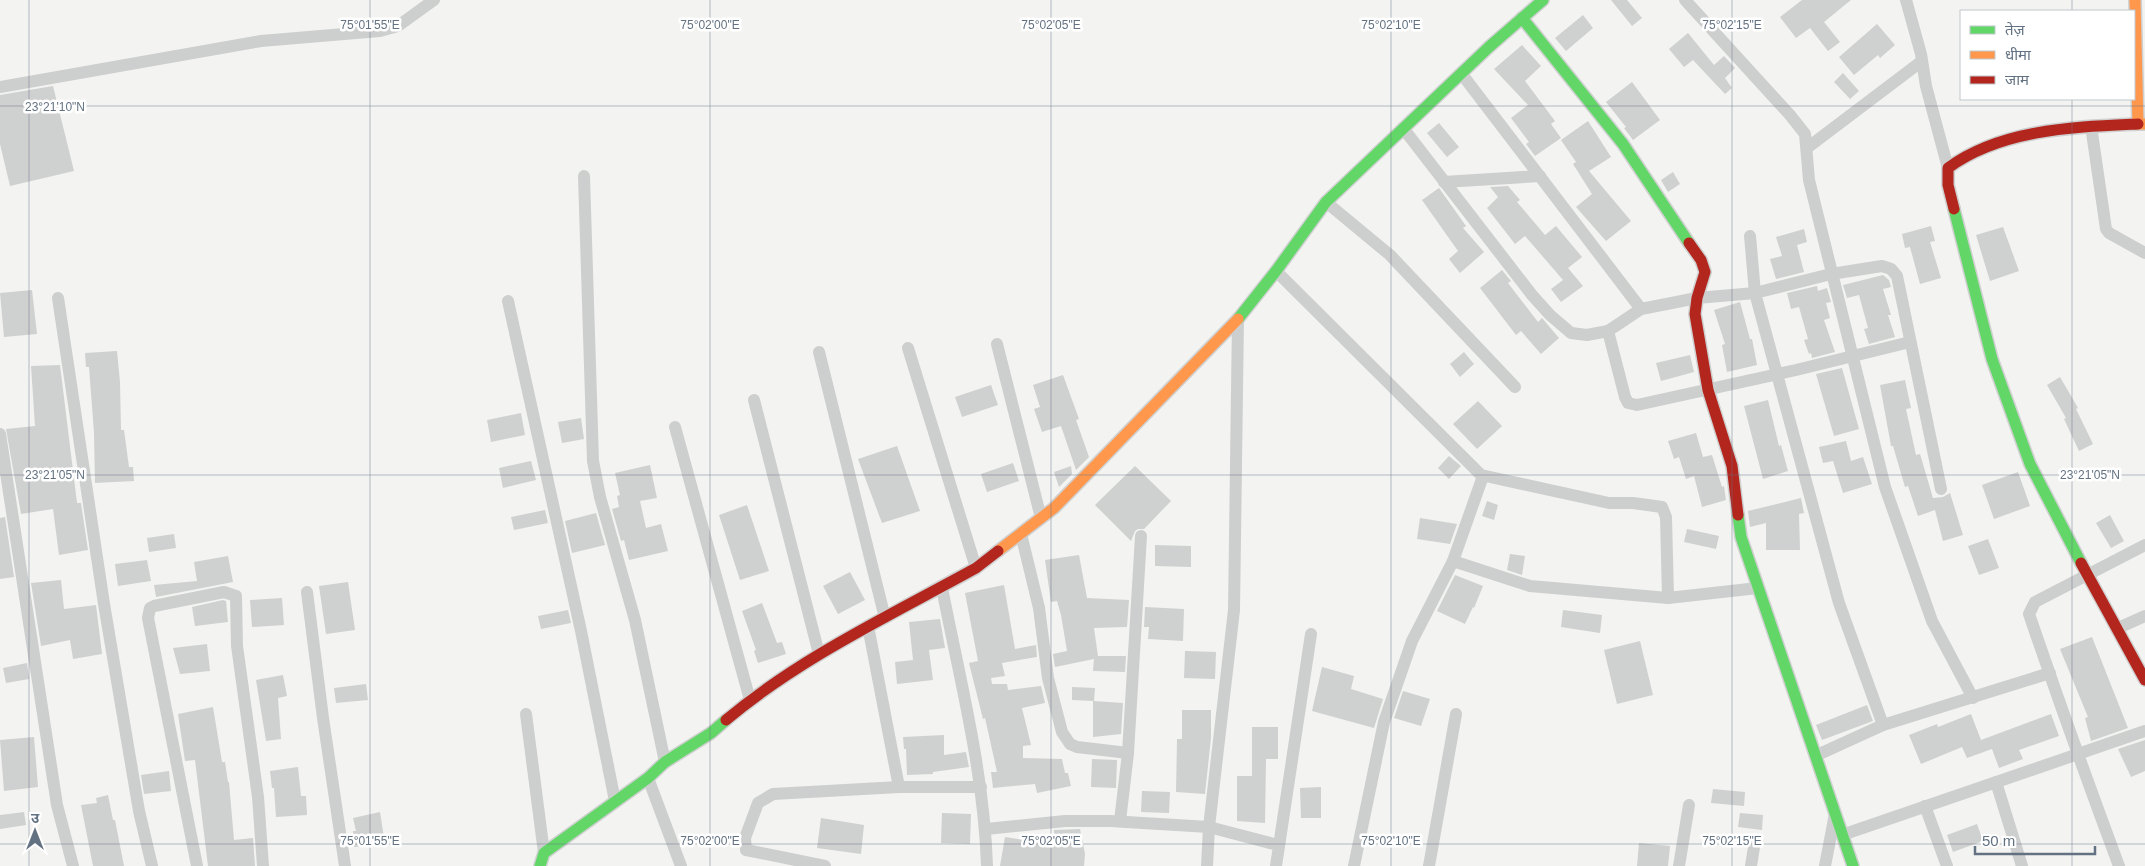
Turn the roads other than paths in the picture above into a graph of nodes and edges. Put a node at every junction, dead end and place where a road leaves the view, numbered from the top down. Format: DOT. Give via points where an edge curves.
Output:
graph roads {
  1 [pos="434,0"];
  2 [pos="1543,0"];
  3 [pos="1685,0"];
  4 [pos="1906,0"];
  5 [pos="2136,0"];
  6 [pos="1522,18"];
  7 [pos="1922,61"];
  8 [pos="1461,73"];
  9 [pos="0,87"];
  10 [pos="2142,124"];
  11 [pos="2091,126"];
  12 [pos="1403,128"];
  13 [pos="1807,148"];
  14 [pos="1948,168"];
  15 [pos="584,176"];
  16 [pos="1540,176"];
  17 [pos="1444,182"];
  18 [pos="1326,202"];
  19 [pos="1750,236"];
  20 [pos="2145,253"];
  21 [pos="1276,271"];
  22 [pos="1831,274"];
  23 [pos="1755,293"];
  24 [pos="58,298"];
  25 [pos="1697,298"];
  26 [pos="508,301"];
  27 [pos="1641,309"];
  28 [pos="1238,319"];
  29 [pos="1608,331"];
  30 [pos="1910,342"];
  31 [pos="997,344"];
  32 [pos="908,348"];
  33 [pos="819,352"];
  34 [pos="1852,356"];
  35 [pos="1777,373"];
  36 [pos="1515,387"];
  37 [pos="1708,390"];
  38 [pos="754,400"];
  39 [pos="675,427"];
  40 [pos="0,434"];
  41 [pos="1483,476"];
  42 [pos="1941,489"];
  43 [pos="1041,518"];
  44 [pos="1021,534"];
  45 [pos="1141,536"];
  46 [pos="2145,545"];
  47 [pos="1453,561"];
  48 [pos="976,568"];
  49 [pos="2086,574"];
  50 [pos="942,588"];
  51 [pos="1758,588"];
  52 [pos="307,592"];
  53 [pos="1668,598"];
  54 [pos="2145,616"];
  55 [pos="885,618"];
  56 [pos="868,626"];
  57 [pos="2116,629"];
  58 [pos="1311,634"];
  59 [pos="819,654"];
  60 [pos="2050,674"];
  61 [pos="2145,680"];
  62 [pos="1973,698"];
  63 [pos="750,700"];
  64 [pos="526,714"];
  65 [pos="1456,714"];
  66 [pos="1883,726"];
  67 [pos="2145,731"];
  68 [pos="1128,753"];
  69 [pos="2077,754"];
  70 [pos="1815,756"];
  71 [pos="665,762"];
  72 [pos="648,778"];
  73 [pos="1996,782"];
  74 [pos="900,787"];
  75 [pos="981,787"];
  76 [pos="615,801"];
  77 [pos="1690,805"];
  78 [pos="1925,806"];
  79 [pos="1835,814"];
  80 [pos="1120,821"];
  81 [pos="1209,828"];
  82 [pos="986,829"];
  83 [pos="1842,835"];
  84 [pos="1755,841"];
  85 [pos="1278,845"];
  86 [pos="544,854"];
  87 [pos="73,866"];
  88 [pos="152,866"];
  89 [pos="197,866"];
  90 [pos="263,866"];
  91 [pos="345,866"];
  92 [pos="540,866"];
  93 [pos="681,866"];
  94 [pos="825,866"];
  95 [pos="986,866"];
  96 [pos="1207,866"];
  97 [pos="1276,866"];
  98 [pos="1354,866"];
  99 [pos="1429,866"];
  100 [pos="1679,866"];
  101 [pos="1751,866"];
  102 [pos="1825,866"];
  103 [pos="1853,866"];
  104 [pos="1947,866"];
  105 [pos="2022,866"];
  106 [pos="2119,866"];
  1 -- 9 [label="street" via="398,26 380,31 261,41"];
  2 -- 6 [label="street"];
  3 -- 13 [label="street" via="1790,115 1805,134"];
  4 -- 7 [label="street"];
  5 -- 10 [label="street"];
  6 -- 8 [label="street"];
  6 -- 25 [label="street" via="1623,144 1700,260 1705,272"];
  7 -- 13 [label="street"];
  7 -- 14 [label="street"];
  8 -- 12 [label="street"];
  8 -- 16 [label="street"];
  10 -- 11 [label="street"];
  11 -- 14 [label="street" via="2012,138 1972,152"];
  11 -- 20 [label="street" via="2106,229"];
  12 -- 17 [label="street"];
  12 -- 18 [label="street"];
  13 -- 22 [label="street" via="1809,180"];
  14 -- 49 [label="street" via="1948,185 1992,359 2030,464"];
  15 -- 71 [label="street" via="593,461 635,620"];
  16 -- 17 [label="street"];
  16 -- 27 [label="street"];
  17 -- 29 [label="street" via="1550,315 1571,333 1587,335"];
  18 -- 21 [label="street"];
  18 -- 36 [label="street" via="1390,255"];
  19 -- 23 [label="street"];
  21 -- 28 [label="street"];
  21 -- 41 [label="street"];
  22 -- 23 [label="street"];
  22 -- 30 [label="street" via="1882,266 1891,269 1897,276"];
  22 -- 34 [label="street"];
  23 -- 25 [label="street"];
  23 -- 35 [label="street"];
  24 -- 88 [label="street" via="106,614 139,811"];
  25 -- 27 [label="street"];
  25 -- 37 [label="street" via="1695,314"];
  26 -- 76 [label="street"];
  27 -- 29 [label="street"];
  28 -- 43 [label="street"];
  28 -- 81 [label="street" via="1234,610"];
  29 -- 37 [label="street" via="1628,403 1637,405"];
  30 -- 34 [label="street"];
  30 -- 42 [label="street"];
  31 -- 43 [label="street"];
  32 -- 48 [label="street"];
  33 -- 55 [label="street"];
  34 -- 35 [label="street"];
  34 -- 62 [label="street" via="1885,487 1932,621"];
  35 -- 37 [label="street"];
  35 -- 66 [label="street" via="1838,603"];
  37 -- 51 [label="street" via="1732,466 1741,537"];
  38 -- 59 [label="street"];
  39 -- 63 [label="street"];
  40 -- 87 [label="street" via="57,805"];
  41 -- 47 [label="street"];
  41 -- 53 [label="street" via="1609,504 1660,506 1666,517"];
  43 -- 44 [label="street"];
  44 -- 48 [label="street"];
  44 -- 68 [label="street" via="1039,608 1048,678 1062,732 1070,744 1077,747"];
  45 -- 68 [label="street"];
  46 -- 49 [label="street"];
  47 -- 53 [label="street" via="1530,586"];
  47 -- 98 [label="street" via="1412,641 1384,722"];
  48 -- 50 [label="street"];
  49 -- 57 [label="street"];
  49 -- 60 [label="street" via="2035,602 2029,614"];
  50 -- 55 [label="street"];
  50 -- 75 [label="street"];
  51 -- 53 [label="street"];
  51 -- 70 [label="street"];
  52 -- 91 [label="street"];
  54 -- 57 [label="street"];
  55 -- 56 [label="street"];
  56 -- 59 [label="street"];
  56 -- 74 [label="street"];
  57 -- 61 [label="street"];
  58 -- 85 [label="street"];
  59 -- 63 [label="street"];
  60 -- 62 [label="street"];
  60 -- 69 [label="street"];
  62 -- 66 [label="street"];
  63 -- 71 [label="street" via="711,733"];
  64 -- 86 [label="street"];
  65 -- 99 [label="street"];
  66 -- 70 [label="street"];
  67 -- 69 [label="street"];
  68 -- 80 [label="street"];
  69 -- 73 [label="street"];
  69 -- 106 [label="street"];
  70 -- 79 [label="street"];
  71 -- 72 [label="street"];
  72 -- 76 [label="street"];
  72 -- 93 [label="street"];
  73 -- 78 [label="street"];
  73 -- 105 [label="street"];
  74 -- 75 [label="street"];
  74 -- 94 [label="street" via="773,794 758,803 744,838 746,850"];
  75 -- 82 [label="street"];
  76 -- 86 [label="street"];
  77 -- 100 [label="street"];
  78 -- 83 [label="street"];
  78 -- 104 [label="street"];
  79 -- 83 [label="street"];
  79 -- 102 [label="street"];
  80 -- 81 [label="street"];
  80 -- 82 [label="street" via="1065,820"];
  81 -- 85 [label="street"];
  81 -- 96 [label="street"];
  82 -- 95 [label="street"];
  83 -- 103 [label="street"];
  84 -- 101 [label="street"];
  85 -- 97 [label="street"];
  86 -- 92 [label="street"];
  89 -- 90 [label="street" via="148,618 150,608 154,606 224,592 236,596 237,646 258,797"];
}
